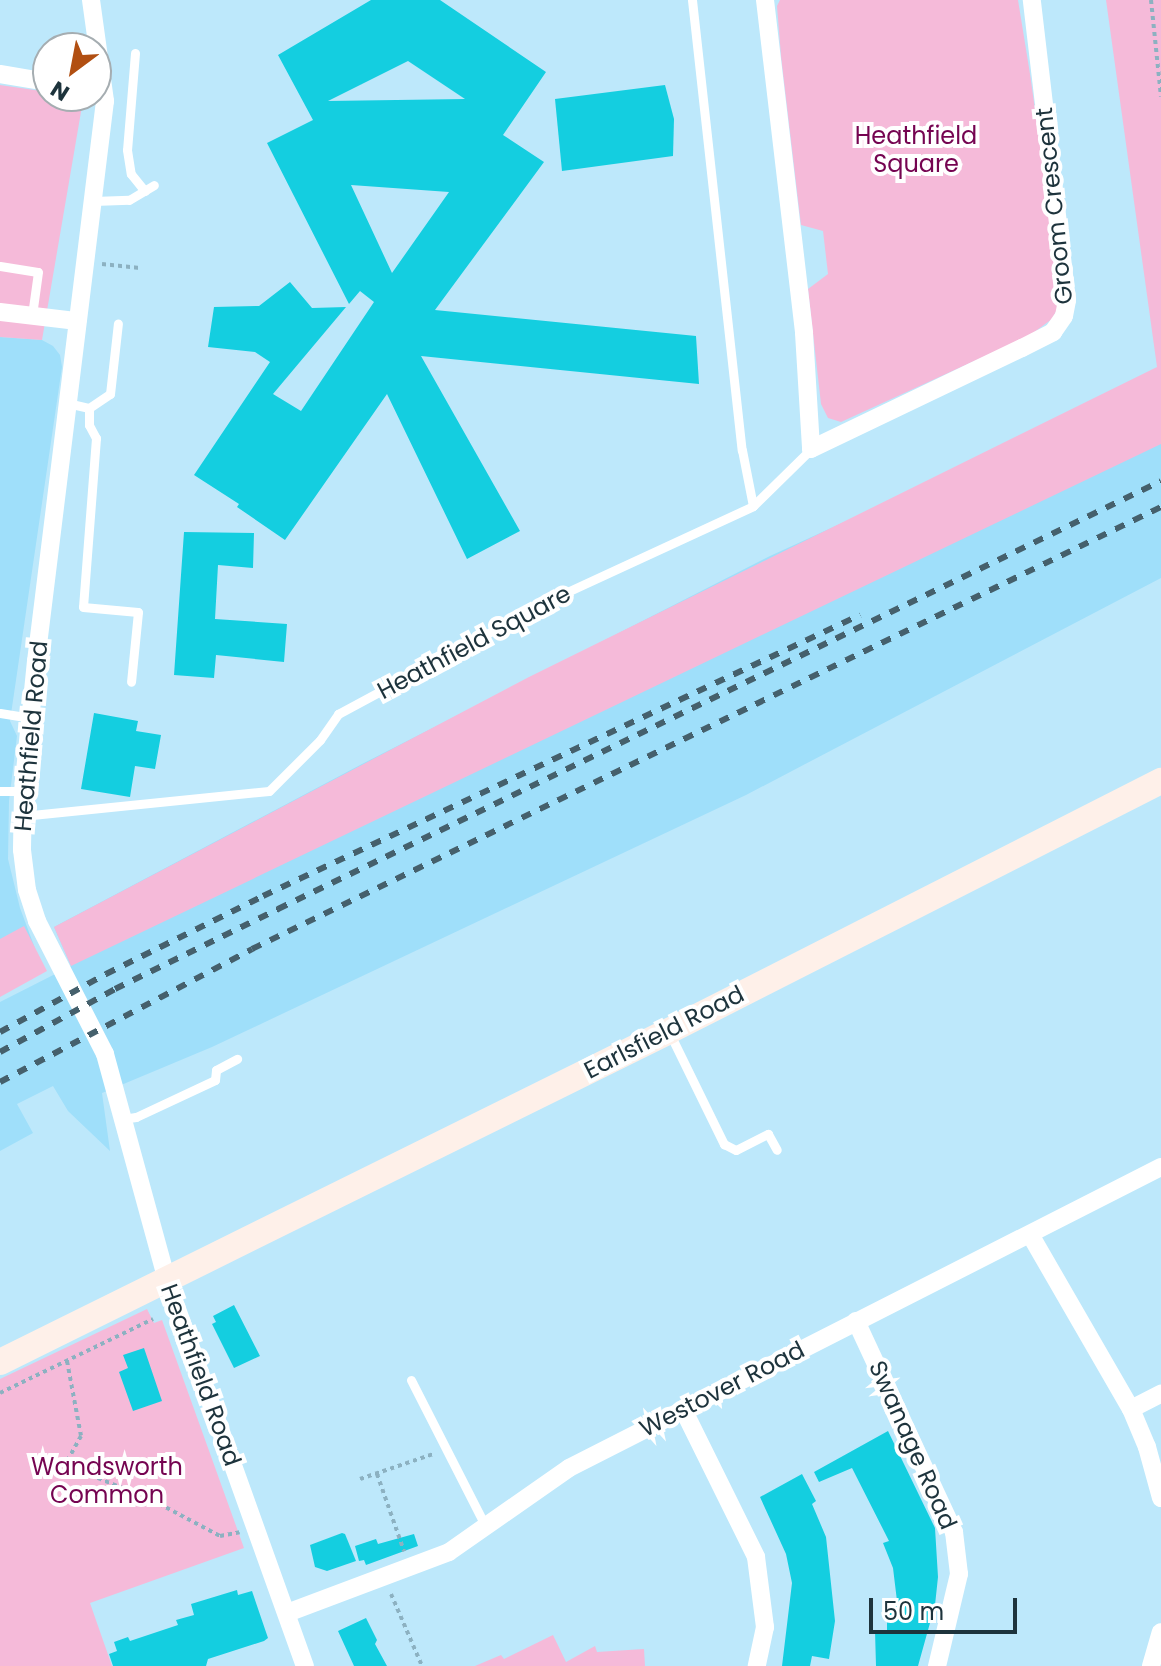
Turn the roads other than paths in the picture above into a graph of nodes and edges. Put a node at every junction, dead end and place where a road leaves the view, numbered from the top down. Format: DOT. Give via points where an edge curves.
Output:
graph roads {
  1 [pos="91,0"];
  2 [pos="692,0"];
  3 [pos="765,0"];
  4 [pos="1032,0"];
  5 [pos="94,32"];
  6 [pos="135,53"];
  7 [pos="0,74"];
  8 [pos="32,79"];
  9 [pos="99,112"];
  10 [pos="93,201"];
  11 [pos="0,266"];
  12 [pos="0,312"];
  13 [pos="32,315"];
  14 [pos="77,321"];
  15 [pos="118,323"];
  16 [pos="67,403"];
  17 [pos="89,408"];
  18 [pos="811,449"];
  19 [pos="753,506"];
  20 [pos="131,682"];
  21 [pos="0,713"];
  22 [pos="30,718"];
  23 [pos="1161,781"];
  24 [pos="0,791"];
  25 [pos="23,791"];
  26 [pos="22,816"];
  27 [pos="669,1031"];
  28 [pos="237,1059"];
  29 [pos="122,1119"];
  30 [pos="777,1150"];
  31 [pos="1161,1167"];
  32 [pos="1031,1236"];
  33 [pos="167,1281"];
  34 [pos="856,1321"];
  35 [pos="0,1362"];
  36 [pos="411,1380"];
  37 [pos="1161,1394"];
  38 [pos="683,1409"];
  39 [pos="1131,1409"];
  40 [pos="1161,1498"];
  41 [pos="485,1525"];
  42 [pos="287,1613"];
  43 [pos="1161,1632"];
  44 [pos="303,1665"];
  45 [pos="757,1666"];
  46 [pos="937,1666"];
  47 [pos="1151,1666"];
  1 -- 5 [label="street, Heathfield Road"];
  2 -- 19 [label="lane" via="742,450"];
  3 -- 18 [label="street" via="804,333"];
  4 -- 18 [label="street, Groom Crescent" via="1067,300 1064,316 1053,332"];
  6 -- 10 [label="lane" via="127,150 131,174 150,188 117,203"];
  7 -- 8 [label="street"];
  9 -- 10 [label="street, Heathfield Road"];
  10 -- 14 [label="street, Heathfield Road"];
  11 -- 13 [label="lane" via="38,272"];
  12 -- 13 [label="street"];
  13 -- 14 [label="street"];
  14 -- 16 [label="street, Heathfield Road"];
  15 -- 17 [label="lane" via="110,394"];
  16 -- 17 [label="lane"];
  16 -- 22 [label="street, Heathfield Road"];
  17 -- 20 [label="lane" via="96,438 83,607 138,612"];
  18 -- 19 [label="lane, Heathfield Square"];
  19 -- 26 [label="lane, Heathfield Square" via="552,599 338,714 269,791"];
  21 -- 22 [label="lane"];
  22 -- 25 [label="street, Heathfield Road"];
  23 -- 27 [label="main road, Earlsfield Road"];
  24 -- 25 [label="lane"];
  25 -- 26 [label="street, Heathfield Road"];
  26 -- 29 [label="street, Heathfield Road" via="27,890 37,921 105,1054"];
  27 -- 30 [label="lane" via="724,1144 736,1150 768,1134"];
  27 -- 33 [label="main road, Earlsfield Road"];
  28 -- 29 [label="lane" via="216,1070 215,1080"];
  29 -- 33 [label="street, Heathfield Road"];
  31 -- 32 [label="street, Westover Road"];
  32 -- 34 [label="street, Westover Road"];
  32 -- 39 [label="street"];
  33 -- 35 [label="main road, Earlsfield Road"];
  33 -- 42 [label="street, Heathfield Road"];
  34 -- 38 [label="street, Westover Road"];
  34 -- 46 [label="street, Swanage Road" via="954,1532 959,1574"];
  36 -- 41 [label="lane"];
  37 -- 39 [label="street"];
  38 -- 41 [label="street, Westover Road" via="569,1468"];
  38 -- 45 [label="street" via="756,1557 765,1627"];
  39 -- 40 [label="street"];
  41 -- 42 [label="street, Westover Road" via="449,1552"];
  42 -- 44 [label="street, Heathfield Road"];
  43 -- 47 [label="street"];
}
